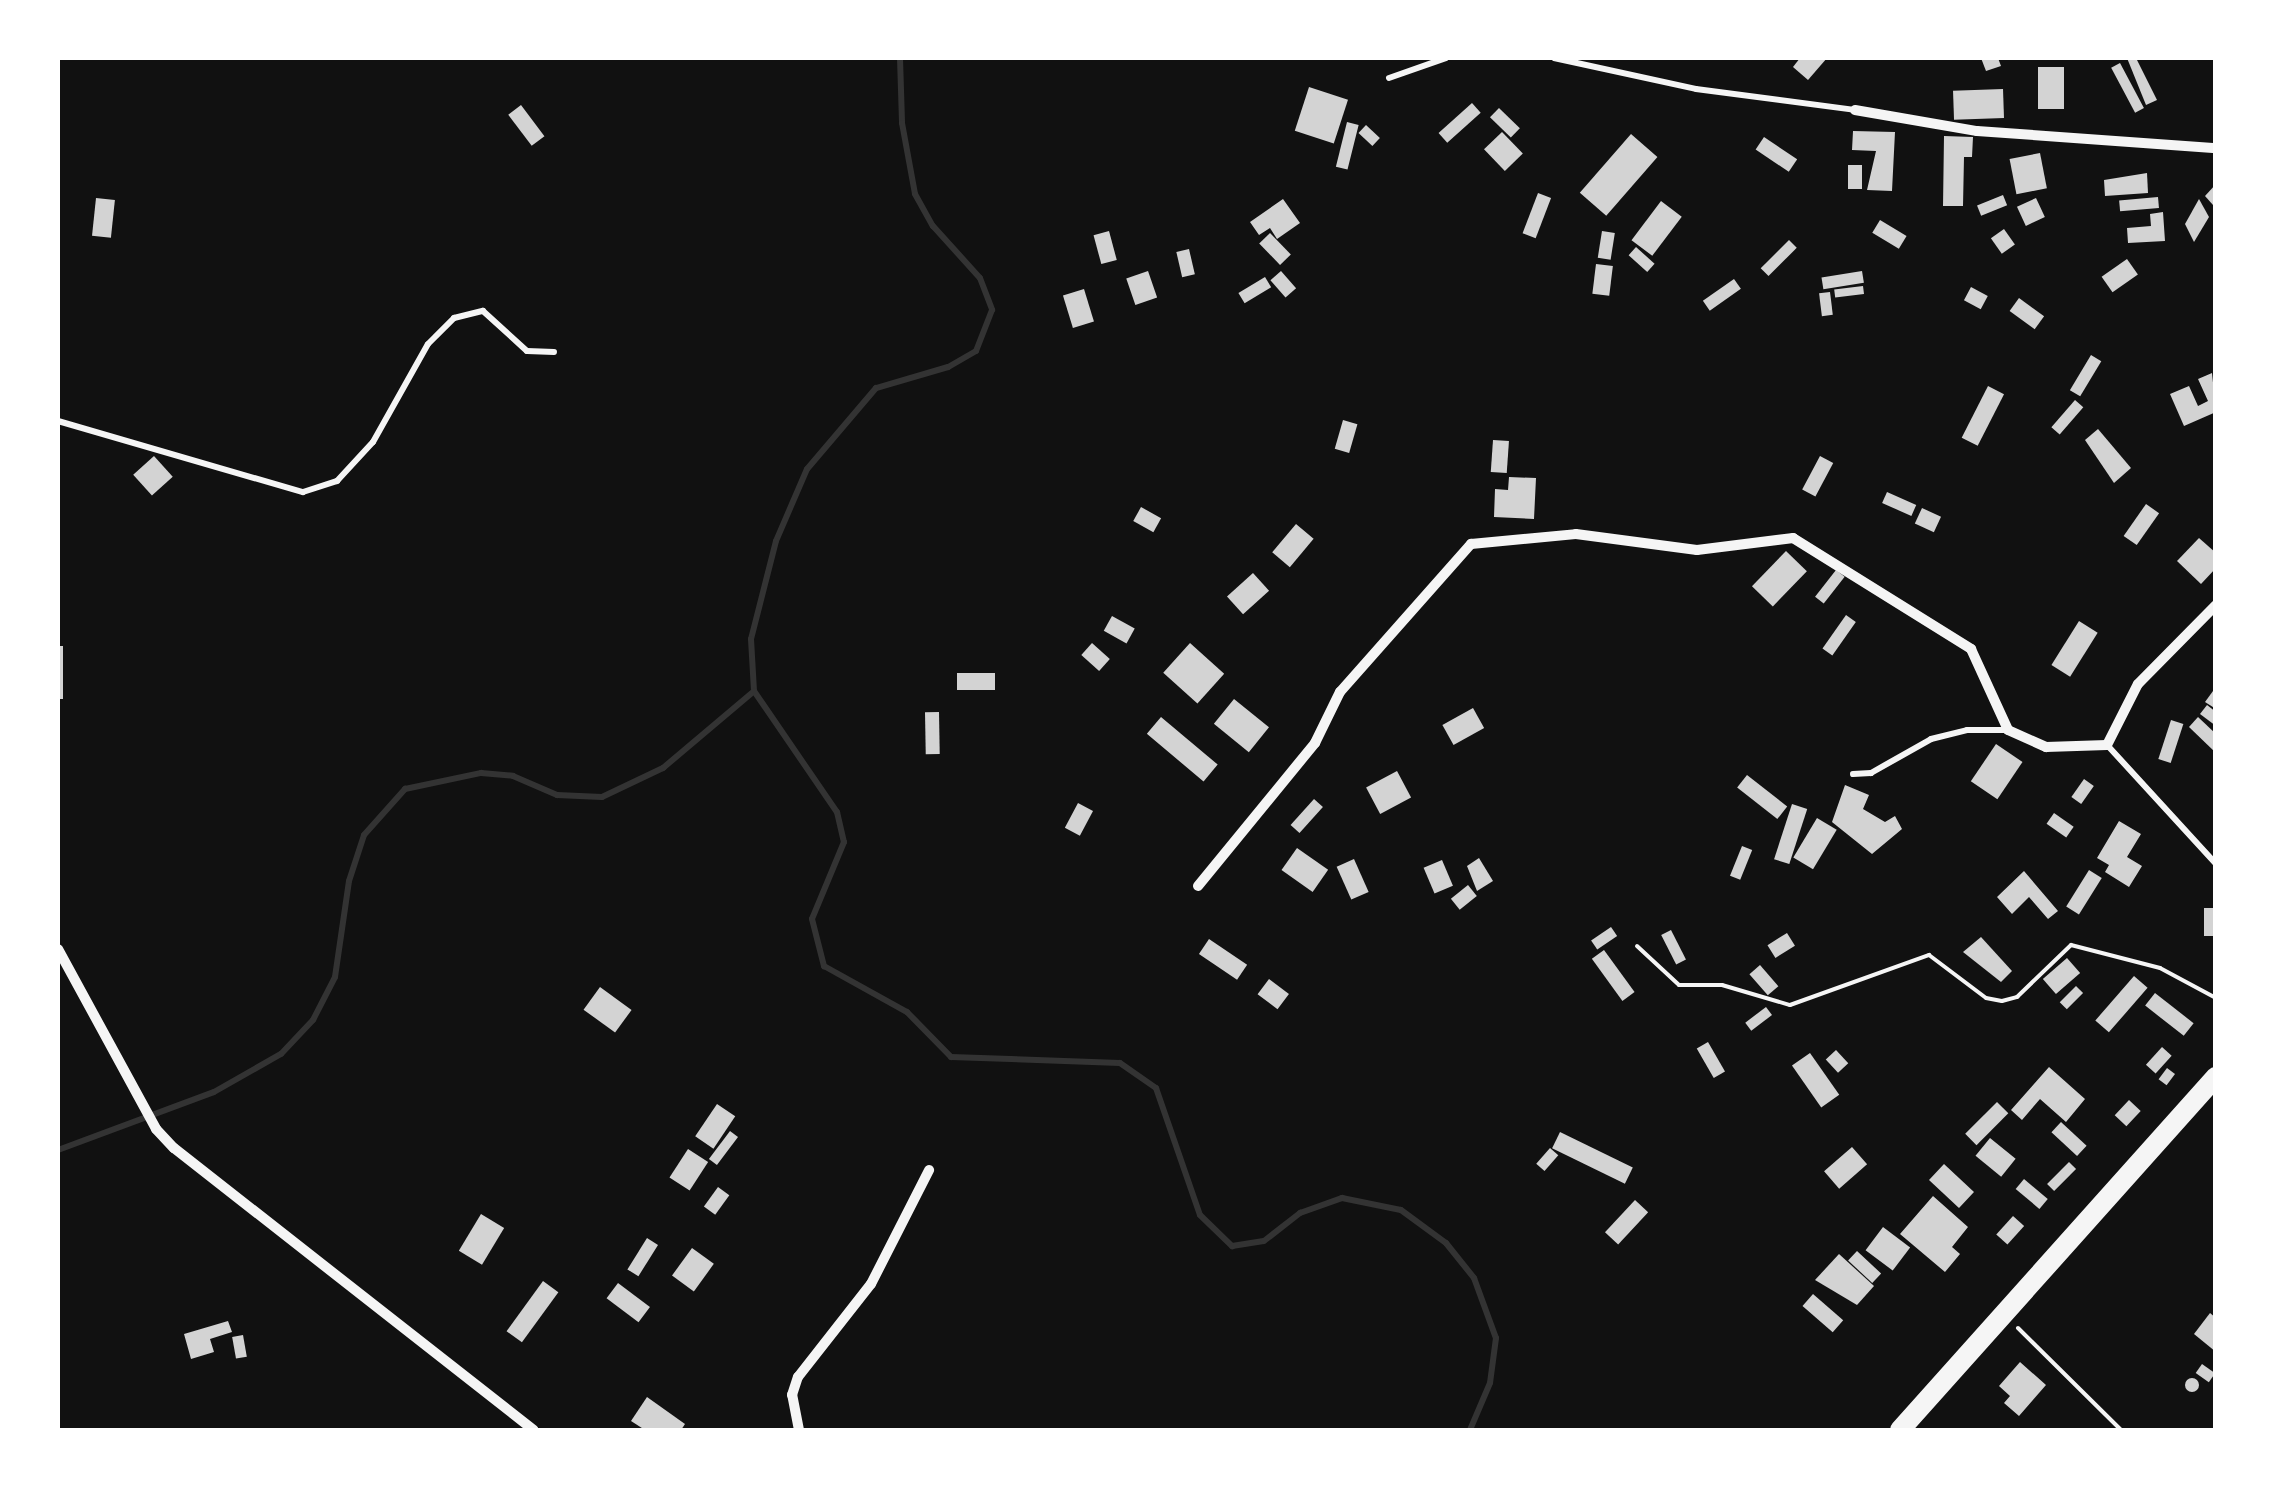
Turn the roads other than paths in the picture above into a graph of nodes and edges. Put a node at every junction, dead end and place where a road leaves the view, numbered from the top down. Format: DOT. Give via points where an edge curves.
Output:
graph roads {
  1 [pos="1446,58"];
  2 [pos="1554,58"];
  3 [pos="1389,78"];
  4 [pos="1854,110"];
  5 [pos="2216,148"];
  6 [pos="554,352"];
  7 [pos="58,421"];
  8 [pos="2216,605"];
  9 [pos="2008,730"];
  10 [pos="2107,744"];
  11 [pos="1853,774"];
  12 [pos="2216,864"];
  13 [pos="1198,886"];
  14 [pos="58,949"];
  15 [pos="2216,1076"];
  16 [pos="929,1170"];
  17 [pos="534,1430"];
  18 [pos="799,1430"];
  19 [pos="1900,1430"];
  1 -- 3 [label="lane"];
  2 -- 4 [label="lane" via="1696,89"];
  4 -- 5 [label="street" via="1976,131"];
  6 -- 7 [label="lane" via="528,351 482,311 454,318 428,344 373,442 337,481 303,492"];
  8 -- 10 [label="street" via="2138,684"];
  9 -- 10 [label="street" via="2046,747"];
  9 -- 11 [label="lane" via="1967,730 1931,740 1872,773"];
  9 -- 13 [label="street" via="1971,649 1794,538 1698,550 1576,534 1470,544 1340,692 1315,743"];
  10 -- 12 [label="lane"];
  14 -- 17 [label="street" via="156,1129 212,1181"];
  15 -- 19 [label="main road"];
  16 -- 18 [label="street" via="871,1284 798,1377 792,1395"];
}
